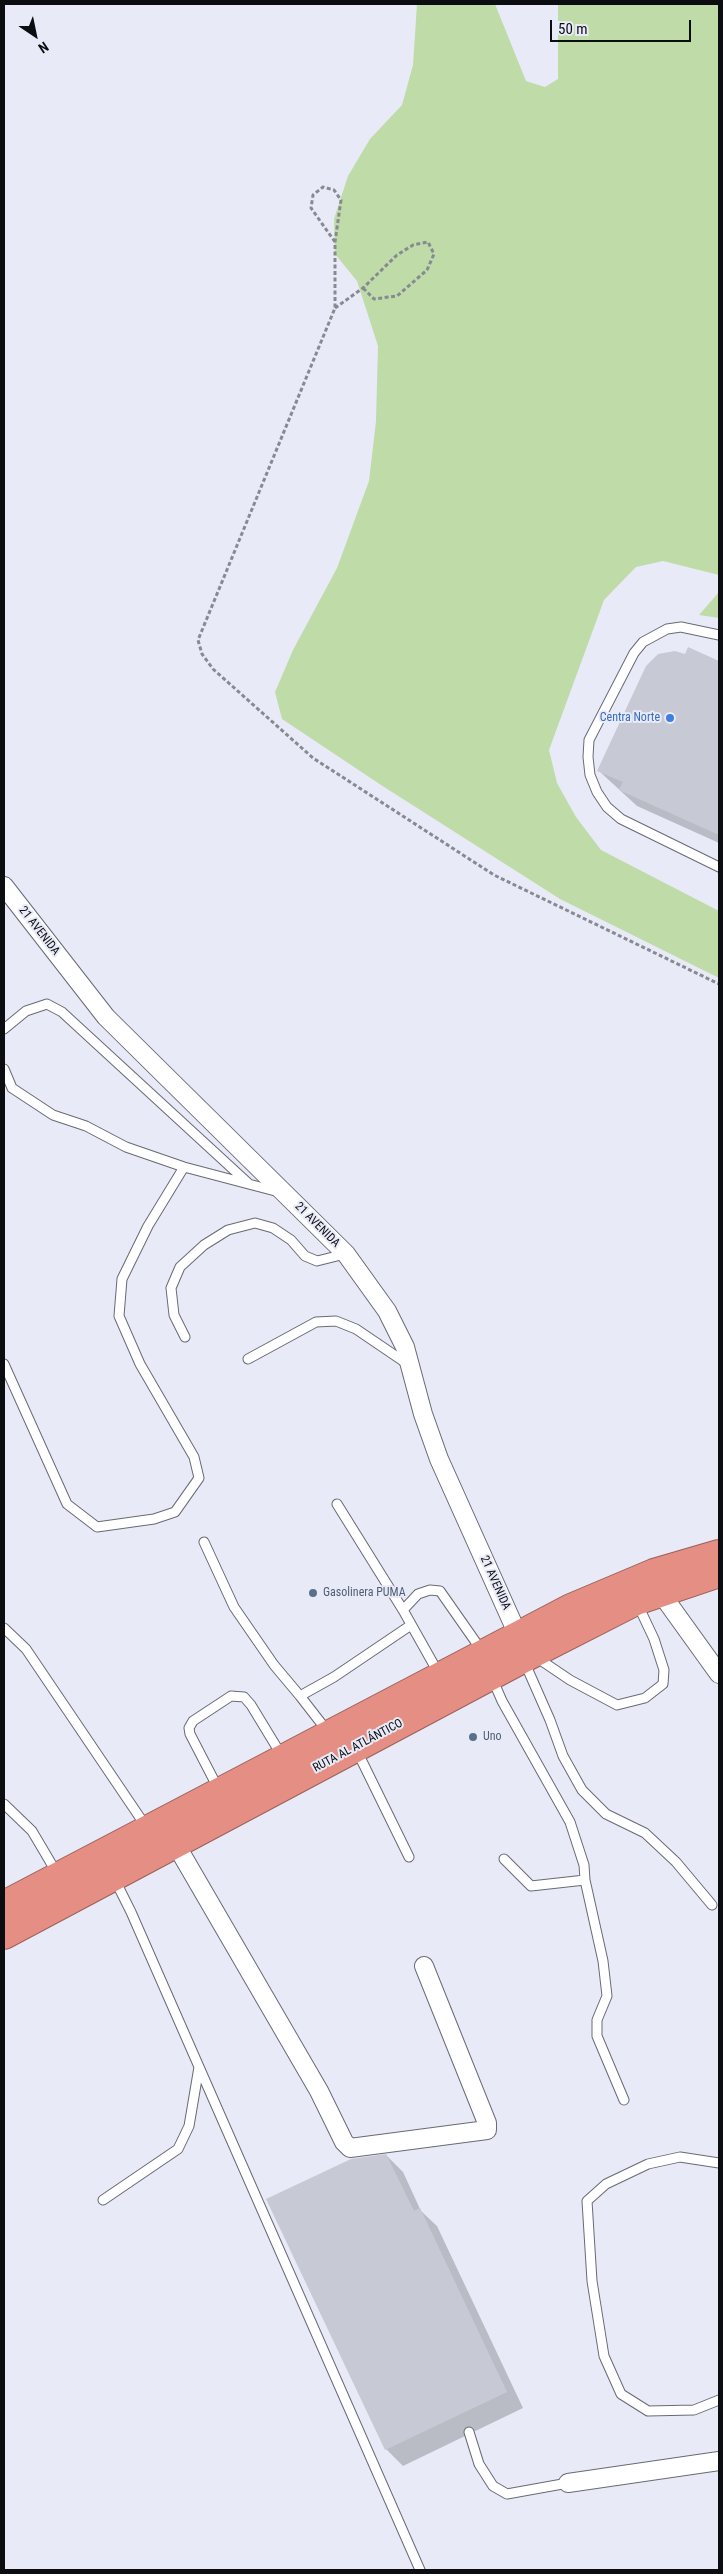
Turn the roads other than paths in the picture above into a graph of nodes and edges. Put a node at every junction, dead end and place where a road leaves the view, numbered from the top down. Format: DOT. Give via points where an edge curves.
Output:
graph roads {
  1 [pos="719,635"];
  2 [pos="719,867"];
  3 [pos="4,886"];
  4 [pos="4,1029"];
  5 [pos="4,1069"];
  6 [pos="184,1167"];
  7 [pos="248,1183"];
  8 [pos="286,1194"];
  9 [pos="346,1254"];
  10 [pos="185,1337"];
  11 [pos="248,1359"];
  12 [pos="4,1364"];
  13 [pos="411,1366"];
  14 [pos="336,1504"];
  15 [pos="204,1542"];
  16 [pos="719,1554"];
  17 [pos="719,1573"];
  18 [pos="648,1596"];
  19 [pos="403,1610"];
  20 [pos="411,1625"];
  21 [pos="4,1628"];
  22 [pos="524,1649"];
  23 [pos="487,1664"];
  24 [pos="719,1674"];
  25 [pos="440,1676"];
  26 [pos="300,1696"];
  27 [pos="331,1735"];
  28 [pos="356,1748"];
  29 [pos="283,1759"];
  30 [pos="221,1793"];
  31 [pos="4,1804"];
  32 [pos="148,1830"];
  33 [pos="175,1843"];
  34 [pos="408,1857"];
  35 [pos="504,1859"];
  36 [pos="113,1876"];
  37 [pos="59,1877"];
  38 [pos="585,1880"];
  39 [pos="4,1905"];
  40 [pos="712,1905"];
  41 [pos="4,1935"];
  42 [pos="424,1966"];
  43 [pos="199,2067"];
  44 [pos="624,2100"];
  45 [pos="719,2163"];
  46 [pos="103,2200"];
  47 [pos="719,2400"];
  48 [pos="469,2432"];
  49 [pos="719,2460"];
  50 [pos="568,2483"];
  51 [pos="420,2570"];
  1 -- 2 [label="lane" via="681,627 667,629 643,642 634,653 589,740 588,757 590,775 597,792 621,819"];
  3 -- 8 [label="street, 21 AVENIDA" via="106,1017"];
  4 -- 7 [label="lane" via="26,1011 47,1004 62,1012"];
  5 -- 6 [label="lane" via="12,1088 54,1115 86,1126 126,1147"];
  6 -- 7 [label="lane"];
  6 -- 12 [label="lane" via="148,1226 122,1279 119,1316 140,1364 194,1457 199,1478 175,1512 154,1519 97,1526 67,1504"];
  7 -- 8 [label="lane"];
  8 -- 9 [label="street, 21 AVENIDA"];
  9 -- 10 [label="lane" via="317,1261 305,1256 291,1240 273,1228 255,1223 228,1230 204,1245 180,1267 171,1288 174,1315"];
  9 -- 13 [label="street, 21 AVENIDA" via="387,1311"];
  11 -- 13 [label="lane" via="316,1322 336,1321 356,1329"];
  13 -- 22 [label="street, 21 AVENIDA" via="439,1459"];
  14 -- 19 [label="lane"];
  15 -- 26 [label="lane" via="234,1607"];
  16 -- 22 [label="highway, RUTA AL ATLÁNTICO" via="654,1573 571,1608"];
  17 -- 18 [label="highway, RUTA AL ATLÁNTICO"];
  18 -- 22 [label="highway, RUTA AL ATLÁNTICO"];
  18 -- 22 [label="lane" via="654,1639 664,1670 663,1684 645,1698 617,1705 570,1680"];
  18 -- 24 [label="street"];
  19 -- 20 [label="lane"];
  19 -- 23 [label="lane" via="418,1594 440,1591"];
  20 -- 25 [label="lane"];
  20 -- 26 [label="lane"];
  21 -- 32 [label="lane" via="26,1649"];
  22 -- 23 [label="highway, RUTA AL ATLÁNTICO"];
  22 -- 40 [label="lane" via="563,1756 582,1790 606,1814 645,1833 676,1862"];
  23 -- 25 [label="highway, RUTA AL ATLÁNTICO"];
  23 -- 28 [label="highway, RUTA AL ATLÁNTICO"];
  23 -- 38 [label="lane" via="502,1701 570,1822 584,1864"];
  25 -- 27 [label="highway, RUTA AL ATLÁNTICO"];
  26 -- 27 [label="lane"];
  27 -- 29 [label="highway, RUTA AL ATLÁNTICO"];
  28 -- 33 [label="highway, RUTA AL ATLÁNTICO"];
  28 -- 34 [label="lane"];
  29 -- 30 [label="highway, RUTA AL ATLÁNTICO"];
  29 -- 30 [label="lane" via="251,1704 244,1697 231,1696 193,1721 189,1728"];
  30 -- 32 [label="highway, RUTA AL ATLÁNTICO"];
  31 -- 37 [label="lane" via="32,1830"];
  32 -- 37 [label="highway, RUTA AL ATLÁNTICO"];
  33 -- 36 [label="highway, RUTA AL ATLÁNTICO"];
  33 -- 42 [label="street" via="350,2148 487,2130 487,2123"];
  35 -- 38 [label="lane" via="531,1886"];
  36 -- 41 [label="highway, RUTA AL ATLÁNTICO"];
  36 -- 43 [label="lane"];
  37 -- 39 [label="highway, RUTA AL ATLÁNTICO"];
  38 -- 44 [label="lane" via="603,1960 607,1996 597,2020 597,2036"];
  43 -- 46 [label="lane" via="189,2126 178,2149"];
  43 -- 51 [label="lane"];
  45 -- 47 [label="lane" via="680,2157 648,2164 606,2184 587,2201 592,2281 604,2356 621,2394 648,2411 694,2410"];
  48 -- 50 [label="lane" via="479,2464 492,2486 507,2494"];
  49 -- 50 [label="street"];
}
